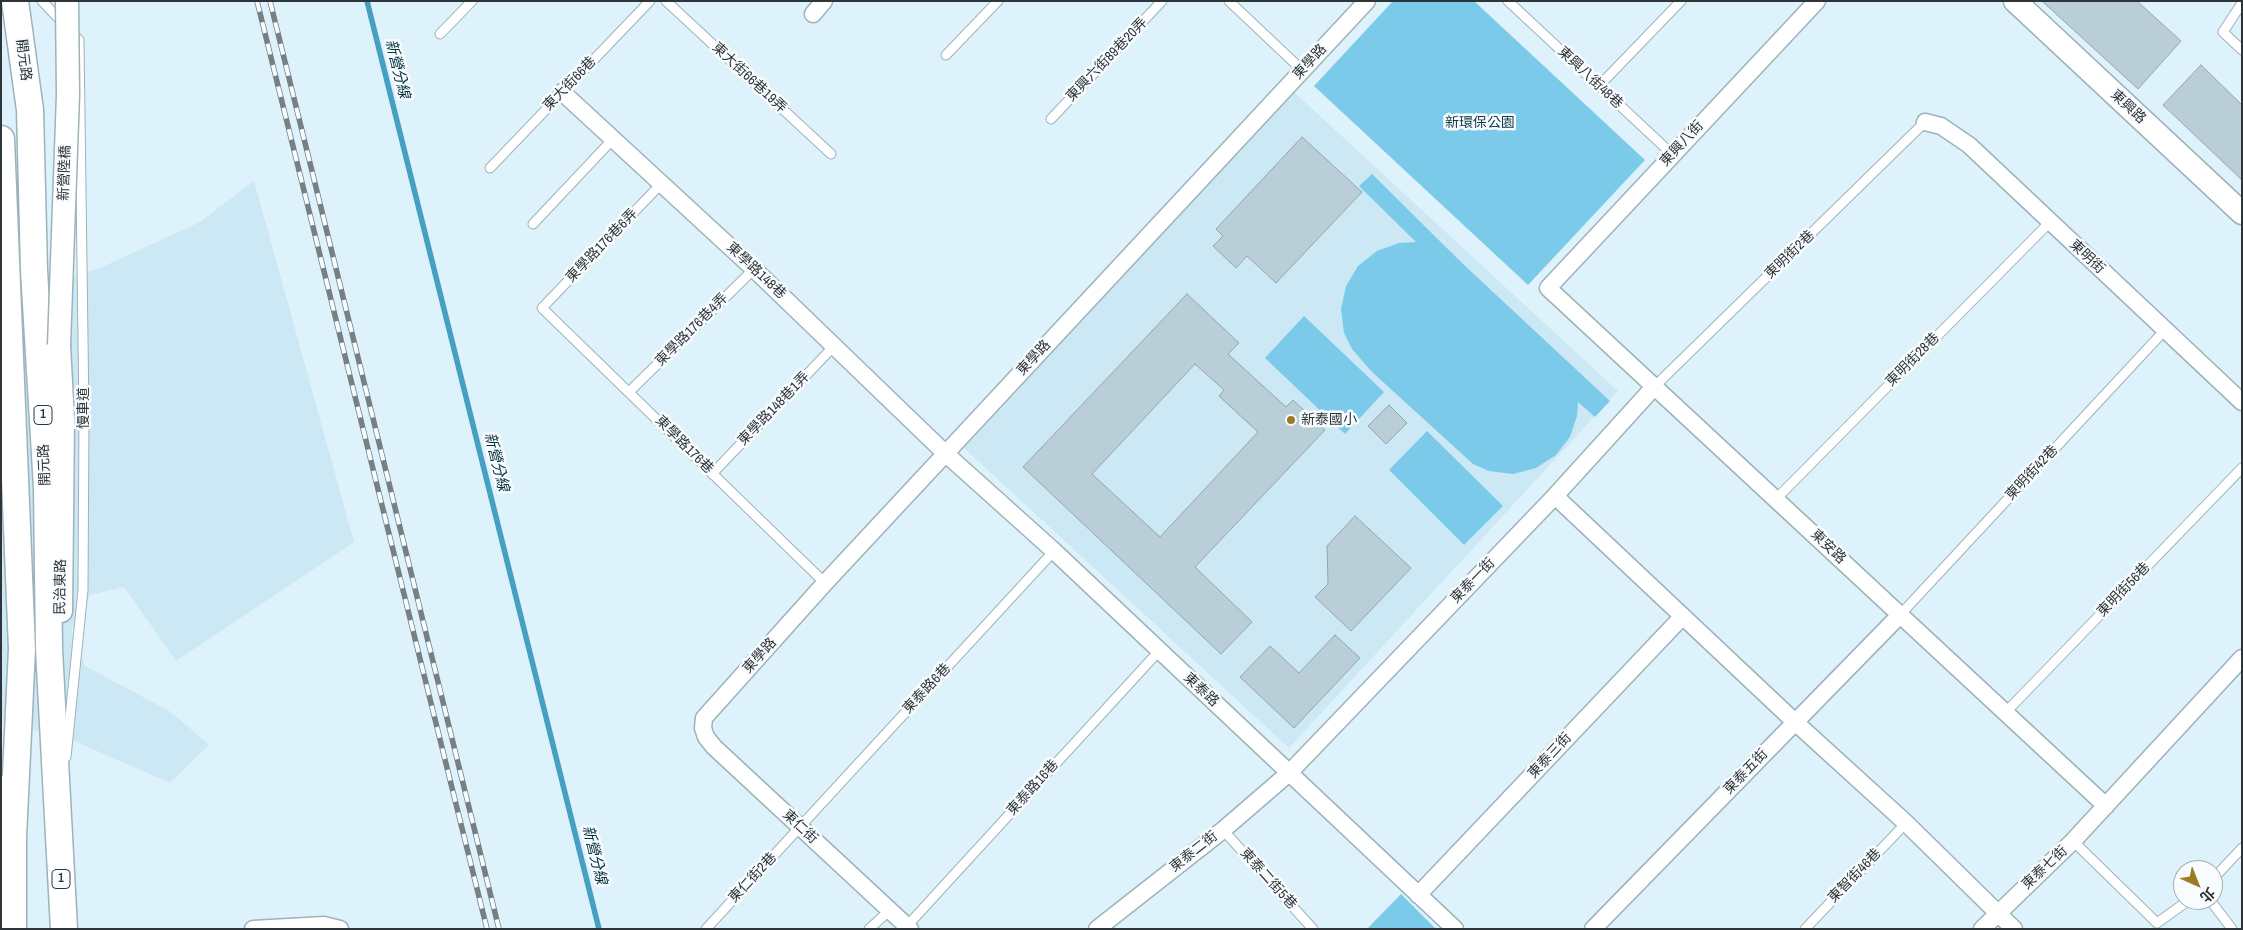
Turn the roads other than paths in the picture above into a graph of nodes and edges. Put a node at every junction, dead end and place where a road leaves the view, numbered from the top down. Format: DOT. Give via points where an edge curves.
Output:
graph roads {
  1 [pos="15,1"];
  2 [pos="42,1"];
  3 [pos="66,1"];
  4 [pos="472,1"];
  5 [pos="650,1"];
  6 [pos="666,1"];
  7 [pos="824,1"];
  8 [pos="998,1"];
  9 [pos="1162,1"];
  10 [pos="1230,1"];
  11 [pos="1367,1"];
  12 [pos="1508,1"];
  13 [pos="1681,1"];
  14 [pos="1817,1"];
  15 [pos="2015,1"];
  16 [pos="2242,3"];
  17 [pos="813,14"];
  18 [pos="440,34"];
  19 [pos="79,40"];
  20 [pos="2242,50"];
  21 [pos="946,55"];
  22 [pos="1302,70"];
  23 [pos="1599,86"];
  24 [pos="562,92"];
  25 [pos="1051,119"];
  26 [pos="1925,122"];
  27 [pos="613,139"];
  28 [pos="1,141"];
  29 [pos="1,147"];
  30 [pos="831,154"];
  31 [pos="1673,155"];
  32 [pos="490,168"];
  33 [pos="661,184"];
  34 [pos="2242,213"];
  35 [pos="2050,222"];
  36 [pos="533,224"];
  37 [pos="754,268"];
  38 [pos="1,287"];
  39 [pos="1548,288"];
  40 [pos="542,308"];
  41 [pos="2164,330"];
  42 [pos="60,345"];
  43 [pos="835,345"];
  44 [pos="1654,388"];
  45 [pos="630,392"];
  46 [pos="2242,402"];
  47 [pos="946,454"];
  48 [pos="2242,468"];
  49 [pos="712,474"];
  50 [pos="1555,496"];
  51 [pos="1777,498"];
  52 [pos="1054,551"];
  53 [pos="825,583"];
  54 [pos="1899,616"];
  55 [pos="1682,617"];
  56 [pos="1159,651"];
  57 [pos="2242,658"];
  58 [pos="2006,712"];
  59 [pos="704,718"];
  60 [pos="1795,722"];
  61 [pos="1289,773"];
  62 [pos="1,780"];
  63 [pos="2106,806"];
  64 [pos="1906,823"];
  65 [pos="800,826"];
  66 [pos="59,830"];
  67 [pos="1223,830"];
  68 [pos="14,837"];
  69 [pos="2073,841"];
  70 [pos="2242,848"];
  71 [pos="2223,868"];
  72 [pos="1418,895"];
  73 [pos="890,910"];
  74 [pos="2175,910"];
  75 [pos="2218,910"];
  76 [pos="1997,913"];
  77 [pos="909,927"];
  78 [pos="13,929"];
  79 [pos="64,929"];
  80 [pos="253,929"];
  81 [pos="340,929"];
  82 [pos="706,929"];
  83 [pos="869,929"];
  84 [pos="1097,929"];
  85 [pos="1313,929"];
  86 [pos="1455,929"];
  87 [pos="1594,929"];
  88 [pos="1805,929"];
  89 [pos="1982,929"];
  90 [pos="2014,929"];
  91 [pos="2232,929"];
  1 -- 66 [label="main road, 開元路 / 1" via="30,110 34,270 47,488 49,649"];
  2 -- 19 [label="lane"];
  3 -- 19 [label="street"];
  3 -- 42 [label="street, 新營陸橋, bridge" via="68,95"];
  4 -- 18 [label="lane"];
  5 -- 24 [label="lane, 東大街66巷"];
  6 -- 30 [label="lane, 東大街66巷19弄"];
  7 -- 17 [label="street"];
  8 -- 21 [label="lane"];
  9 -- 25 [label="lane, 東興六街89巷20弄"];
  10 -- 22 [label="lane"];
  11 -- 22 [label="street, 東學路"];
  12 -- 23 [label="lane, 東興八街48巷"];
  13 -- 23 [label="lane"];
  14 -- 31 [label="street, 東興八街"];
  15 -- 34 [label="street, 東興路"];
  16 -- 20 [label="lane" via="2223,32"];
  19 -- 66 [label="lane, 慢車道" via="83,590"];
  22 -- 47 [label="street, 東學路"];
  23 -- 31 [label="lane, 東興八街48巷"];
  24 -- 27 [label="street, 東學路148巷"];
  24 -- 32 [label="lane, 東大街66巷"];
  26 -- 35 [label="street, 東明街" via="1941,126 1962,139"];
  26 -- 44 [label="lane, 東明街2巷"];
  27 -- 33 [label="street, 東學路148巷"];
  27 -- 36 [label="lane"];
  28 -- 29 [label="lane"];
  28 -- 68 [label="main road" via="22,649"];
  31 -- 39 [label="street, 東興八街"];
  33 -- 37 [label="street, 東學路148巷"];
  33 -- 40 [label="lane, 東學路176巷6弄"];
  35 -- 41 [label="street, 東明街"];
  35 -- 51 [label="lane, 東明街28巷"];
  37 -- 43 [label="street, 東學路148巷"];
  37 -- 45 [label="lane, 東學路176巷4弄"];
  38 -- 68 [label="street"];
  39 -- 44 [label="street, 東安路"];
  40 -- 45 [label="lane, 東學路176巷"];
  41 -- 46 [label="street, 東明街"];
  41 -- 54 [label="lane, 東明街42巷"];
  42 -- 66 [label="street, 民治東路" via="63,420"];
  43 -- 47 [label="street, 東學路148巷"];
  43 -- 49 [label="lane, 東學路148巷1弄"];
  44 -- 50 [label="street, 東泰一街"];
  44 -- 51 [label="street, 東安路"];
  45 -- 49 [label="lane, 東學路176巷"];
  47 -- 52 [label="street, 東泰路"];
  47 -- 53 [label="street, 東學路"];
  48 -- 58 [label="lane, 東明街56巷"];
  49 -- 53 [label="lane, 東學路176巷"];
  50 -- 55 [label="street"];
  50 -- 61 [label="street, 東泰一街"];
  51 -- 54 [label="street, 東安路"];
  52 -- 56 [label="street, 東泰路"];
  52 -- 65 [label="lane, 東泰路6巷"];
  53 -- 59 [label="street, 東學路"];
  54 -- 58 [label="street, 東安路"];
  54 -- 60 [label="street, 東泰五街"];
  55 -- 60 [label="street"];
  55 -- 72 [label="street, 東泰三街"];
  56 -- 61 [label="street, 東泰路"];
  56 -- 77 [label="lane, 東泰路16巷"];
  57 -- 63 [label="street, 東泰七街"];
  58 -- 63 [label="street, 東安路"];
  59 -- 65 [label="street, 東仁街" via="703,728 710,742"];
  60 -- 64 [label="street"];
  60 -- 87 [label="street, 東泰五街"];
  61 -- 67 [label="street, 東泰二街"];
  61 -- 72 [label="street, 東泰路"];
  62 -- 68 [label="lane"];
  63 -- 69 [label="street, 東泰七街"];
  64 -- 76 [label="street"];
  64 -- 88 [label="lane, 東智街46巷"];
  65 -- 73 [label="street, 東仁街"];
  65 -- 82 [label="lane, 東仁街2巷"];
  66 -- 79 [label="main road, 開元路 / 1"];
  67 -- 84 [label="street, 東泰二街"];
  67 -- 85 [label="lane, 東泰二街5巷"];
  68 -- 78 [label="main road"];
  69 -- 74 [label="lane" via="2157,923"];
  69 -- 76 [label="street, 東泰七街"];
  70 -- 71 [label="lane"];
  72 -- 86 [label="street, 東泰路"];
  73 -- 77 [label="street, 東仁街"];
  73 -- 83 [label="lane"];
  75 -- 91 [label="lane"];
  76 -- 89 [label="street, 東泰七街"];
  76 -- 90 [label="street"];
  80 -- 81 [label="street" via="324,925"];
}
